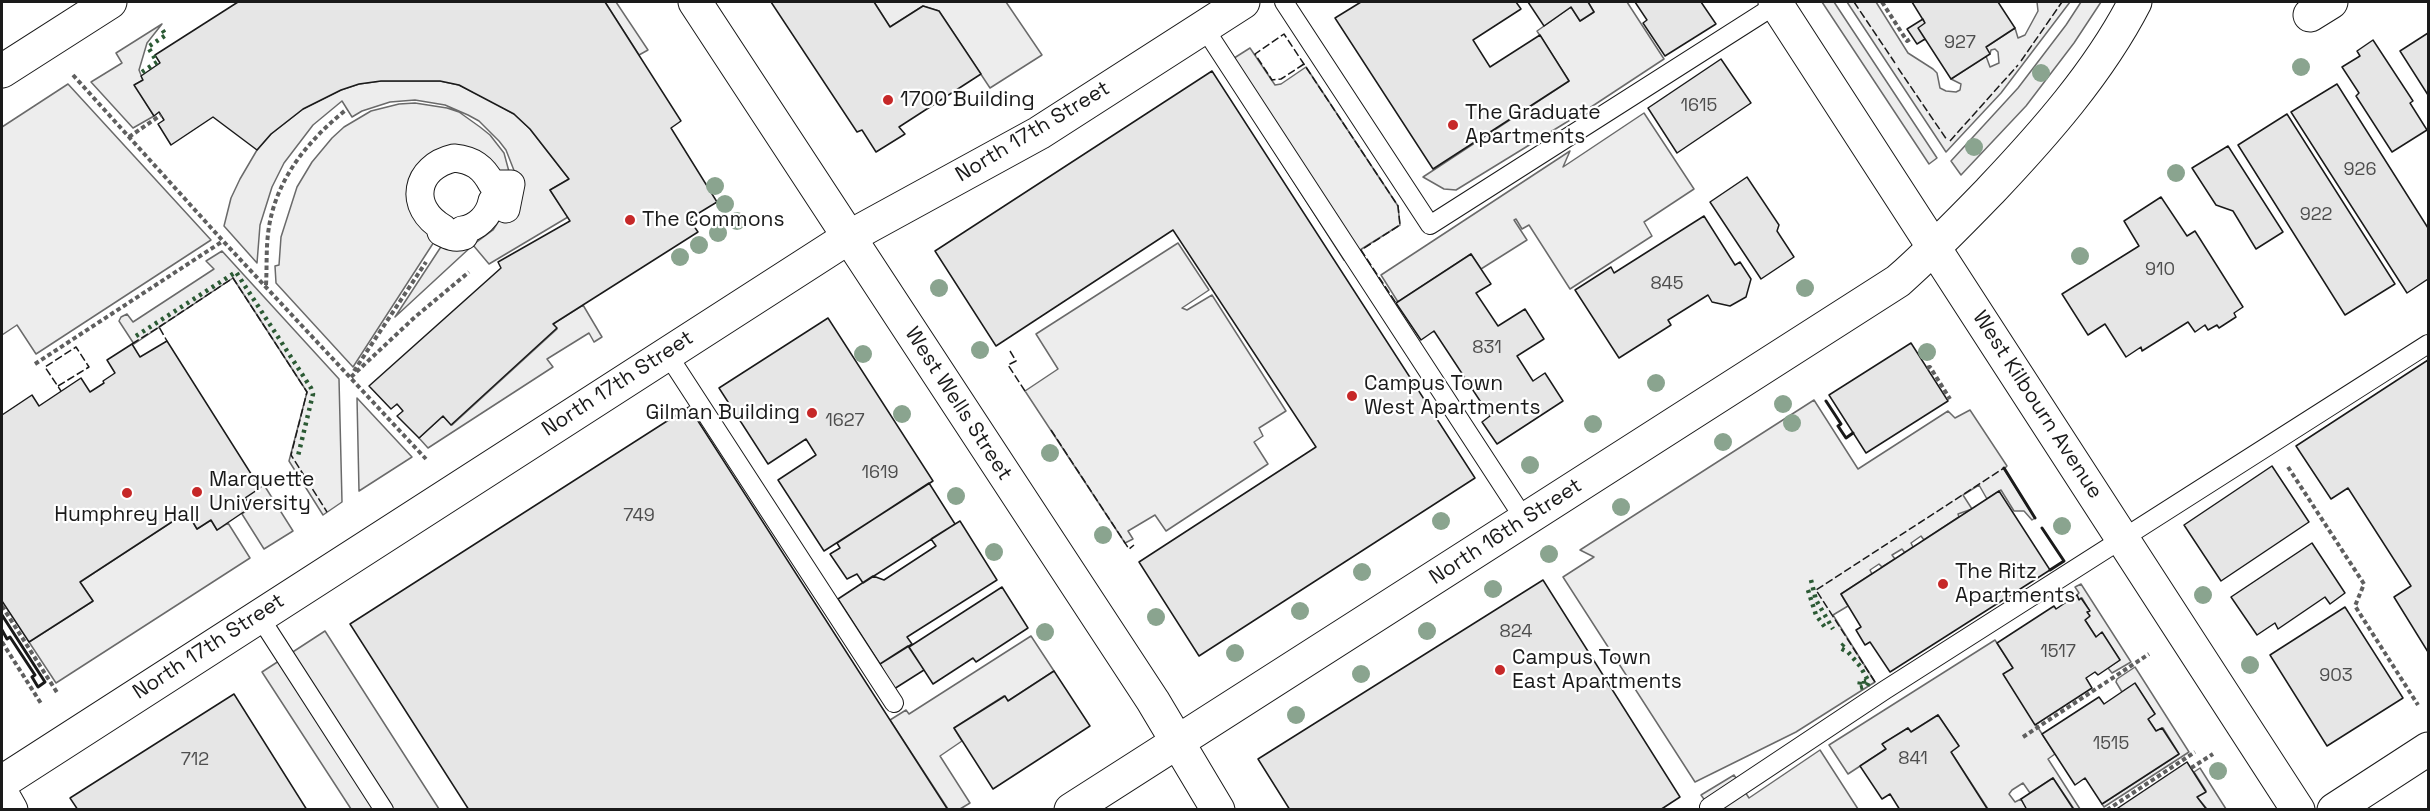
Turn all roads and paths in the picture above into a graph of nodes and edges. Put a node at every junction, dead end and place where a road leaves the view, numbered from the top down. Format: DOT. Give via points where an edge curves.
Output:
graph roads {
  1 [pos="110,2"];
  2 [pos="695,2"];
  3 [pos="1243,2"];
  4 [pos="1284,2"];
  5 [pos="1882,2"];
  6 [pos="2135,2"];
  7 [pos="1776,3"];
  8 [pos="1203,26"];
  9 [pos="1912,38"];
  10 [pos="2,71"];
  11 [pos="73,75"];
  12 [pos="347,109"];
  13 [pos="161,116"];
  14 [pos="129,137"];
  15 [pos="444,234"];
  16 [pos="849,237"];
  17 [pos="223,241"];
  18 [pos="1936,248"];
  19 [pos="470,270"];
  20 [pos="266,285"];
  21 [pos="2428,344"];
  22 [pos="666,352"];
  23 [pos="35,364"];
  24 [pos="1927,368"];
  25 [pos="351,377"];
  26 [pos="1950,399"];
  27 [pos="2273,443"];
  28 [pos="426,459"];
  29 [pos="1525,520"];
  30 [pos="2123,539"];
  31 [pos="2,606"];
  32 [pos="259,616"];
  33 [pos="2,642"];
  34 [pos="2149,654"];
  35 [pos="58,694"];
  36 [pos="894,703"];
  37 [pos="42,705"];
  38 [pos="2418,705"];
  39 [pos="2023,737"];
  40 [pos="1178,742"];
  41 [pos="2428,749"];
  42 [pos="2195,752"];
  43 [pos="2213,754"];
  44 [pos="2191,768"];
  45 [pos="2,782"];
  46 [pos="2,794"];
  47 [pos="1709,807"];
  48 [pos="11,810"];
  49 [pos="384,810"];
  50 [pos="1071,810"];
  51 [pos="1218,810"];
  52 [pos="2107,810"];
  53 [pos="2298,810"];
  54 [pos="2334,810"];
  1 -- 10 [label="main road"];
  2 -- 16 [label="main road, West Wells Street"];
  3 -- 8 [label="main road, North 17th Street"];
  4 -- 7 [label="lane" via="1430,225"];
  5 -- 9 [label="path" via="1907,41"];
  6 -- 18 [label="main road, North 16th Street" via="2101,58 2055,118"];
  7 -- 18 [label="main road, West Kilbourn Avenue"];
  8 -- 16 [label="main road, North 17th Street" via="1039,133"];
  8 -- 29 [label="lane"];
  11 -- 14 [label="path"];
  12 -- 20 [label="path" via="308,144 282,184 268,233"];
  13 -- 14 [label="path"];
  14 -- 17 [label="path"];
  15 -- 25 [label="path"];
  16 -- 22 [label="main road, North 17th Street"];
  16 -- 40 [label="main road, West Wells Street"];
  17 -- 20 [label="path"];
  17 -- 23 [label="path"];
  18 -- 29 [label="main road, North 16th Street" via="1898,281"];
  18 -- 30 [label="main road, West Kilbourn Avenue"];
  19 -- 25 [label="path"];
  20 -- 25 [label="path"];
  21 -- 27 [label="lane"];
  22 -- 32 [label="main road, North 17th Street"];
  22 -- 36 [label="lane"];
  24 -- 26 [label="path" via="1930,367"];
  25 -- 28 [label="path"];
  27 -- 30 [label="lane"];
  27 -- 38 [label="path" via="2364,584 2355,606"];
  29 -- 40 [label="main road, North 16th Street"];
  30 -- 47 [label="lane"];
  30 -- 53 [label="main road, West Kilbourn Avenue"];
  31 -- 35 [label="path"];
  32 -- 45 [label="main road, North 17th Street"];
  32 -- 49 [label="lane"];
  33 -- 37 [label="path"];
  34 -- 39 [label="path"];
  40 -- 50 [label="main road, North 16th Street"];
  40 -- 51 [label="main road, West Wells Street"];
  41 -- 54 [label="main road"];
  42 -- 52 [label="path"];
  43 -- 44 [label="path"];
  46 -- 48 [label="main road"];
}
